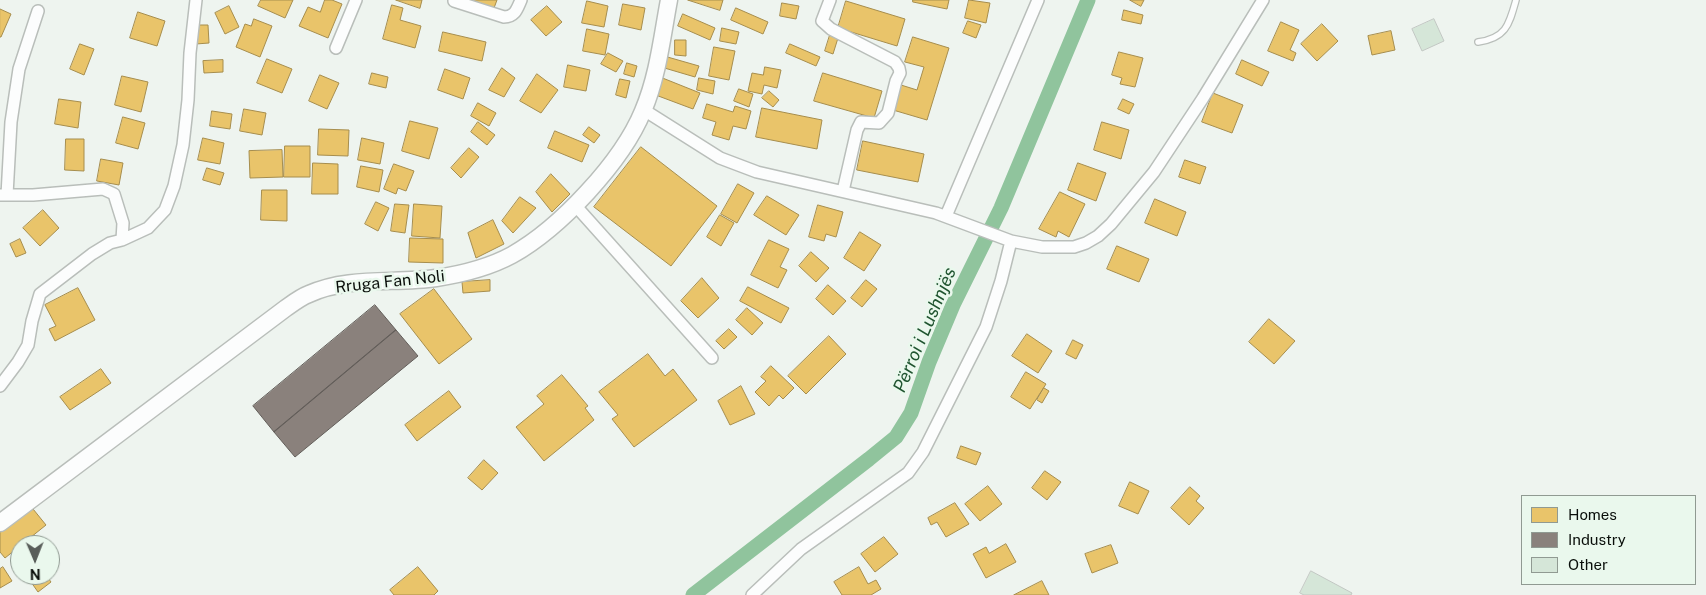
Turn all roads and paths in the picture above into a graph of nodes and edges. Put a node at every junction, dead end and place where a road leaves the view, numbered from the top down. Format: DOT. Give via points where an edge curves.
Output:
graph roads {
  1 [pos="196,0"];
  2 [pos="356,0"];
  3 [pos="521,0"];
  4 [pos="669,0"];
  5 [pos="830,0"];
  6 [pos="1038,0"];
  7 [pos="1263,0"];
  8 [pos="1516,0"];
  9 [pos="454,1"];
  10 [pos="38,11"];
  11 [pos="1478,42"];
  12 [pos="336,48"];
  13 [pos="644,110"];
  14 [pos="843,191"];
  15 [pos="4,195"];
  16 [pos="574,204"];
  17 [pos="946,216"];
  18 [pos="122,240"];
  19 [pos="1008,240"];
  20 [pos="712,358"];
  21 [pos="0,386"];
  22 [pos="0,523"];
  23 [pos="752,595"];
  1 -- 18 [label="street" via="184,136 174,186 165,210 148,228"];
  2 -- 12 [label="street"];
  3 -- 9 [label="street" via="510,17"];
  4 -- 13 [label="main road, Rruga Fan Noli" via="654,78"];
  5 -- 14 [label="street" via="822,21 831,29 895,62 900,74 888,113 879,123 861,122 857,130"];
  6 -- 17 [label="street"];
  7 -- 19 [label="street" via="1154,172 1111,224 1098,236 1074,247 1042,247"];
  8 -- 11 [label="lane" via="1505,29 1493,40"];
  10 -- 15 [label="street" via="19,69"];
  13 -- 14 [label="street" via="699,146 738,166"];
  13 -- 16 [label="main road, Rruga Fan Noli" via="626,144"];
  14 -- 17 [label="street"];
  15 -- 18 [label="street" via="103,189 114,194 117,201 123,223"];
  16 -- 20 [label="street"];
  16 -- 22 [label="main road, Rruga Fan Noli" via="535,240 488,266 434,279 352,284 308,294"];
  17 -- 19 [label="street"];
  18 -- 21 [label="street" via="92,254 40,294 28,345"];
  19 -- 23 [label="street" via="1001,281 986,327 914,465 908,473 801,549"];
}
